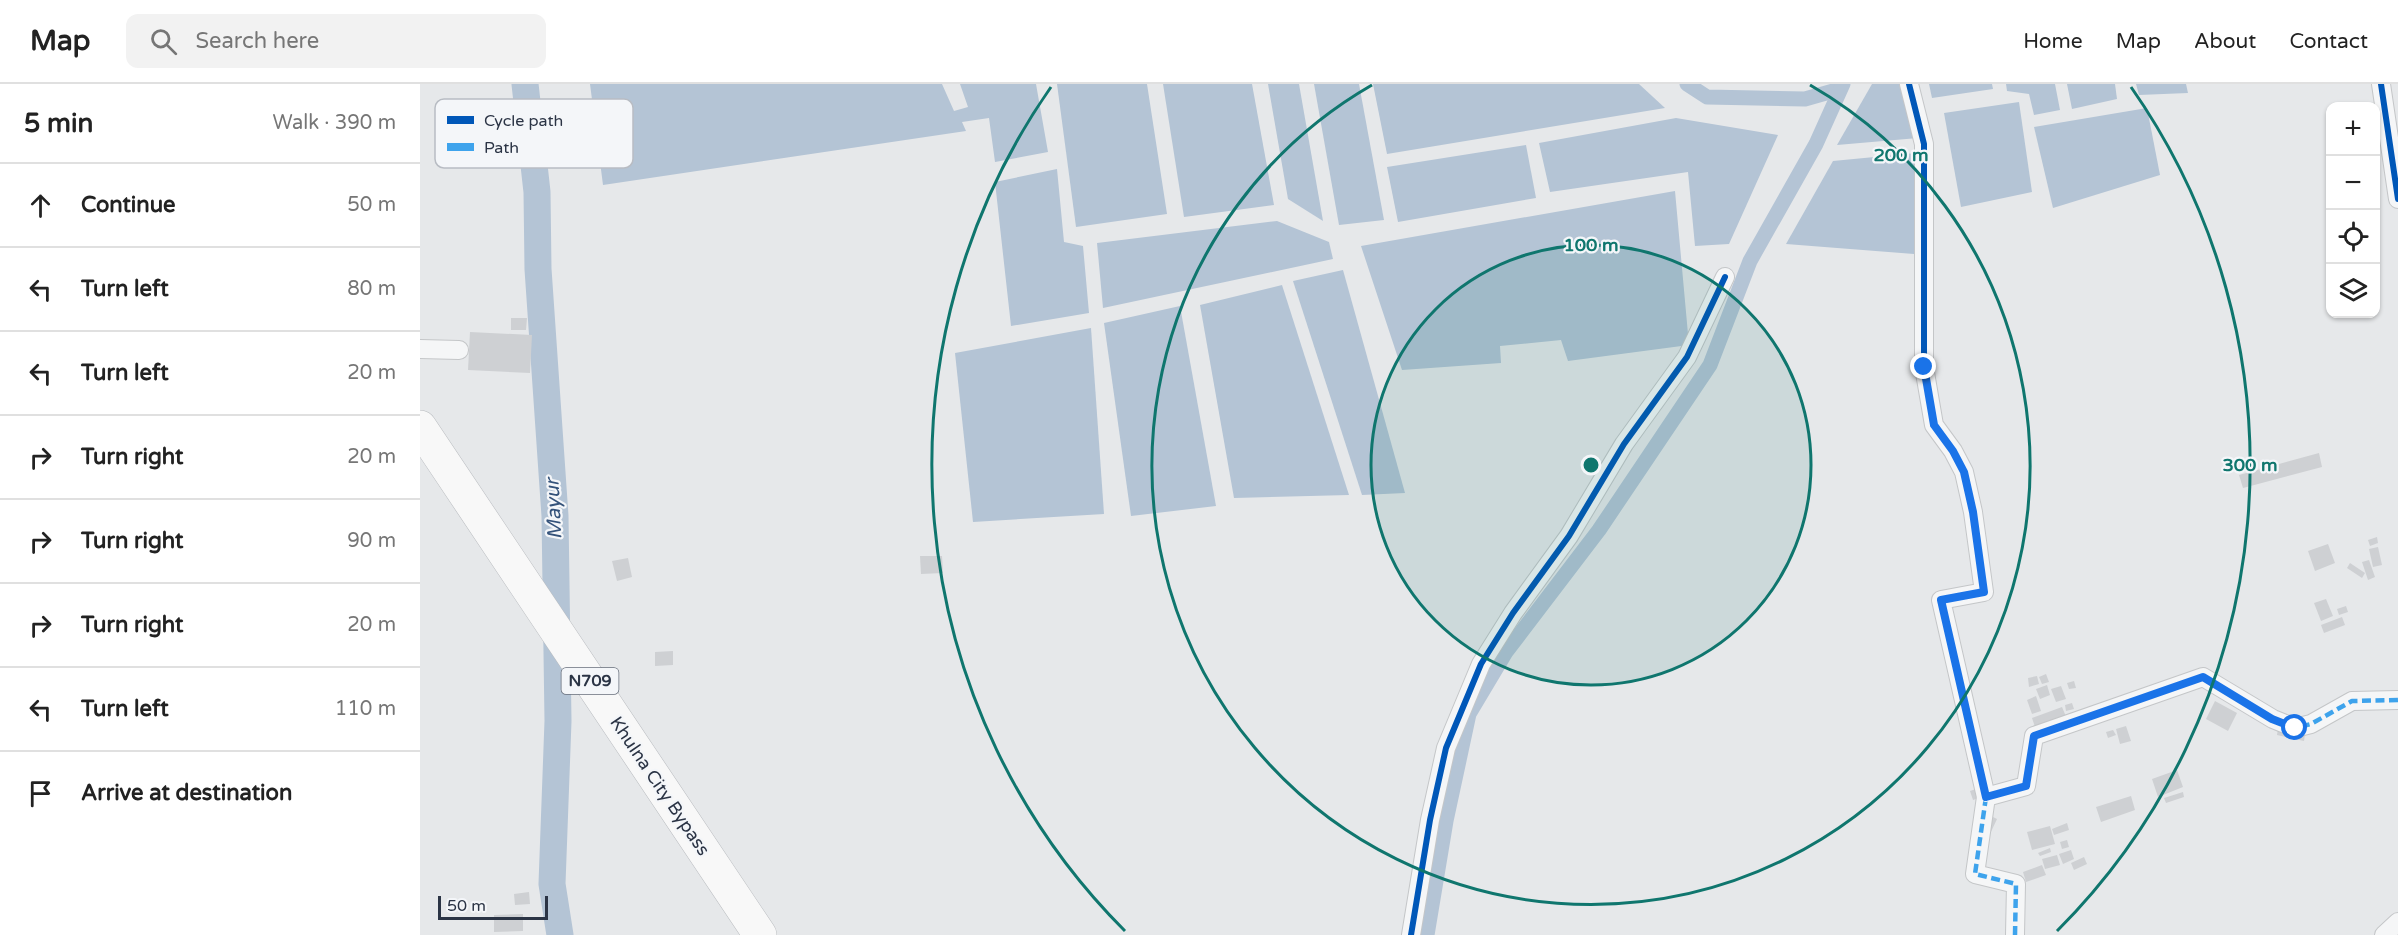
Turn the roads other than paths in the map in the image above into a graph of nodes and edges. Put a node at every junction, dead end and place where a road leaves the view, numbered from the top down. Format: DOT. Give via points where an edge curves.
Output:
graph roads {
  1 [pos="1909,84"];
  2 [pos="2381,84"];
  3 [pos="2398,199"];
  4 [pos="1725,277"];
  5 [pos="420,349"];
  6 [pos="459,350"];
  7 [pos="420,427"];
  8 [pos="2398,700"];
  9 [pos="1986,797"];
  10 [pos="2398,922"];
  11 [pos="760,935"];
  12 [pos="1411,935"];
  13 [pos="2015,935"];
  14 [pos="2384,935"];
  1 -- 9 [label="street" via="1924,144 1924,367 1934,425 1964,472 1984,592 1941,600"];
  2 -- 3 [label="street"];
  4 -- 12 [label="street" via="1687,357 1624,444 1569,536 1480,664 1446,748"];
  5 -- 6 [label="street"];
  7 -- 11 [label="highway, Khulna City Bypass / N709"];
  8 -- 9 [label="street" via="2352,701 2311,724 2295,728 2272,719 2203,677 2034,736 2026,786"];
  9 -- 13 [label="street" via="1975,874 2016,884"];
  10 -- 14 [label="street"];
}
